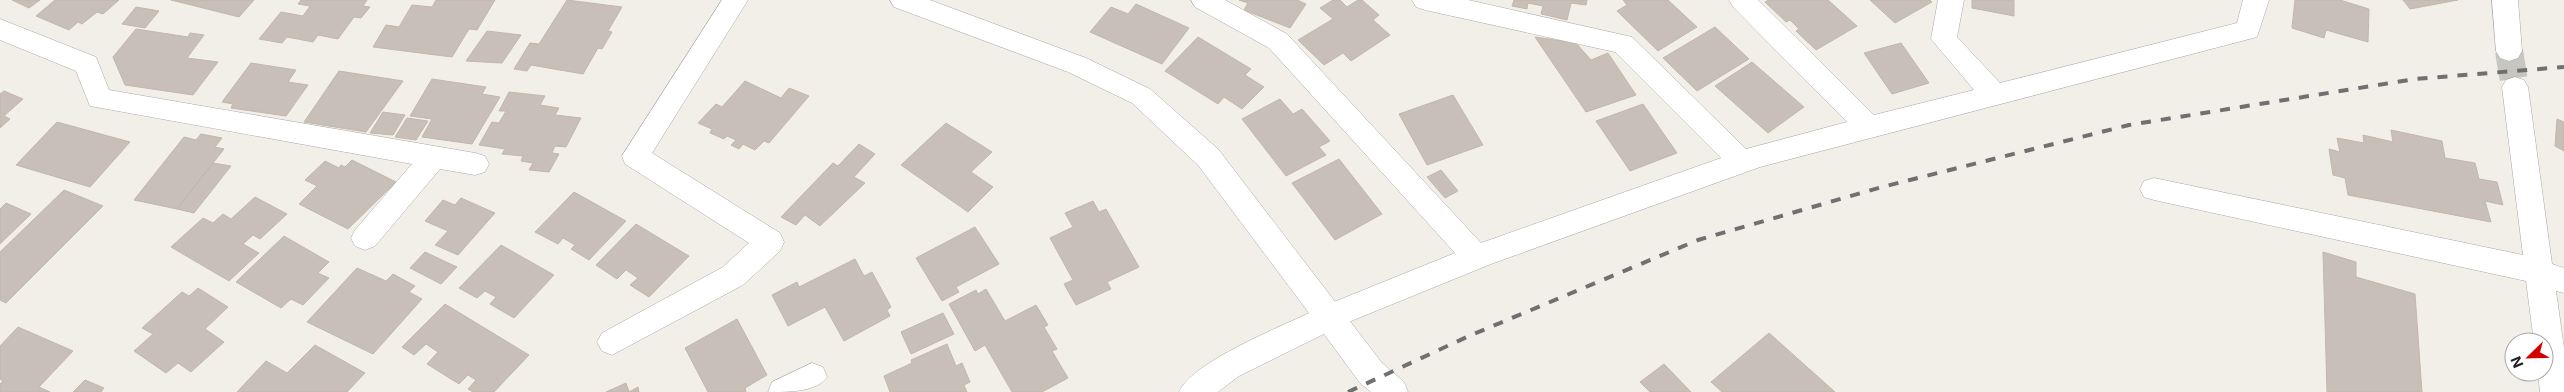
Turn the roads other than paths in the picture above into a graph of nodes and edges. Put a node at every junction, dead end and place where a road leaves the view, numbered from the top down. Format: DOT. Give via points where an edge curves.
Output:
graph roads {
  1 [pos="735,0"];
  2 [pos="902,0"];
  3 [pos="1426,0"];
  4 [pos="1742,0"];
  5 [pos="1951,0"];
  6 [pos="2256,0"];
  7 [pos="2505,0"];
  8 [pos="1209,1"];
  9 [pos="0,29"];
  10 [pos="2509,51"];
  11 [pos="2515,87"];
  12 [pos="1995,96"];
  13 [pos="1869,127"];
  14 [pos="434,157"];
  15 [pos="1742,162"];
  16 [pos="475,164"];
  17 [pos="2154,189"];
  18 [pos="365,238"];
  19 [pos="1476,257"];
  20 [pos="2551,276"];
  21 [pos="1329,318"];
  22 [pos="612,342"];
  23 [pos="812,377"];
  24 [pos="783,392"];
  25 [pos="1194,392"];
  26 [pos="1393,392"];
  27 [pos="2555,392"];
  1 -- 22 [label="street" via="635,156 770,242 733,276"];
  2 -- 21 [label="street" via="1077,65 1141,96 1208,157"];
  3 -- 15 [label="street" via="1622,44"];
  4 -- 13 [label="street"];
  5 -- 12 [label="street" via="1944,39"];
  6 -- 12 [label="street" via="2248,30"];
  7 -- 10 [label="street"];
  8 -- 19 [label="street" via="1278,42"];
  9 -- 14 [label="street" via="87,64 99,99"];
  11 -- 20 [label="street"];
  12 -- 13 [label="street"];
  13 -- 15 [label="street"];
  14 -- 16 [label="street"];
  14 -- 18 [label="street"];
  15 -- 19 [label="street"];
  17 -- 20 [label="street"];
  19 -- 21 [label="street"];
  20 -- 27 [label="street"];
  21 -- 25 [label="street" via="1228,367"];
  21 -- 26 [label="street" via="1372,373"];
  23 -- 24 [label="street"];
}
